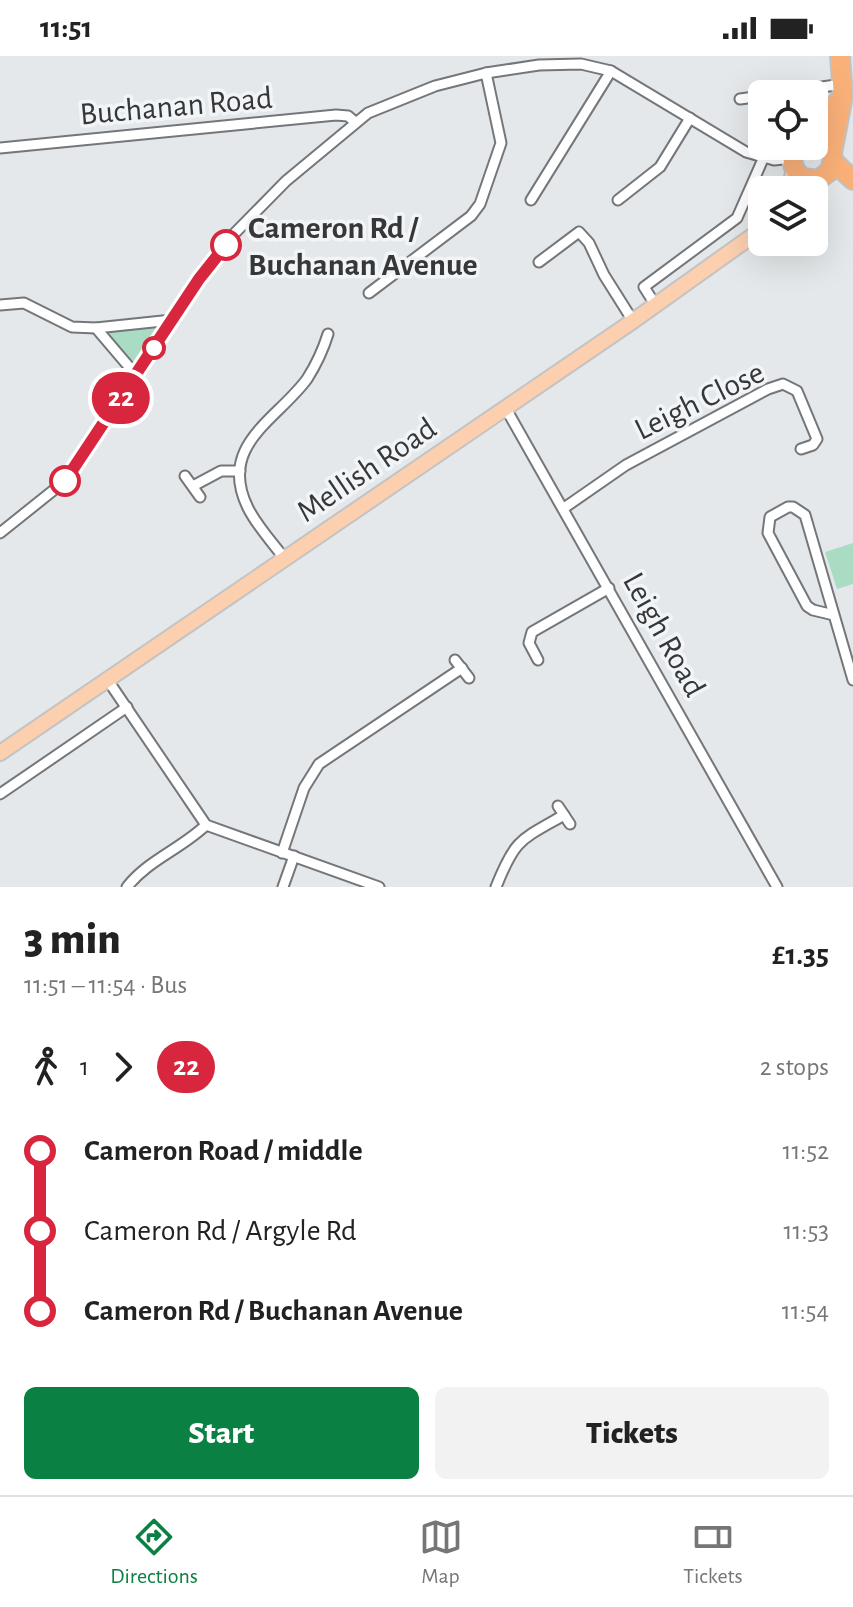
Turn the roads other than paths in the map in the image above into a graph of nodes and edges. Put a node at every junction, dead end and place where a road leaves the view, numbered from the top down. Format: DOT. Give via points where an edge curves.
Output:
graph roads {
  1 [pos="840,56"];
  2 [pos="611,71"];
  3 [pos="486,73"];
  4 [pos="843,90"];
  5 [pos="828,91"];
  6 [pos="748,98"];
  7 [pos="740,99"];
  8 [pos="828,111"];
  9 [pos="690,118"];
  10 [pos="351,125"];
  11 [pos="0,148"];
  12 [pos="748,153"];
  13 [pos="763,160"];
  14 [pos="796,160"];
  15 [pos="824,172"];
  16 [pos="853,180"];
  17 [pos="531,200"];
  18 [pos="618,200"];
  19 [pos="748,239"];
  20 [pos="539,262"];
  21 [pos="376,292"];
  22 [pos="651,298"];
  23 [pos="0,305"];
  24 [pos="172,320"];
  25 [pos="633,321"];
  26 [pos="96,328"];
  27 [pos="328,334"];
  28 [pos="324,349"];
  29 [pos="334,354"];
  30 [pos="136,375"];
  31 [pos="505,407"];
  32 [pos="801,449"];
  33 [pos="240,471"];
  34 [pos="185,476"];
  35 [pos="193,486"];
  36 [pos="200,497"];
  37 [pos="564,508"];
  38 [pos="0,533"];
  39 [pos="284,558"];
  40 [pos="609,588"];
  41 [pos="834,615"];
  42 [pos="538,657"];
  43 [pos="469,678"];
  44 [pos="107,679"];
  45 [pos="853,680"];
  46 [pos="127,707"];
  47 [pos="0,753"];
  48 [pos="0,794"];
  49 [pos="564,815"];
  50 [pos="206,825"];
  51 [pos="282,853"];
  52 [pos="294,856"];
  53 [pos="127,887"];
  54 [pos="283,887"];
  55 [pos="379,887"];
  56 [pos="496,887"];
  57 [pos="777,887"];
  1 -- 4 [label="highway"];
  2 -- 3 [label="street" via="559,64"];
  2 -- 9 [label="street"];
  2 -- 17 [label="street"];
  3 -- 10 [label="street" via="403,98"];
  3 -- 21 [label="street" via="501,143 480,204"];
  4 -- 5 [label="street"];
  4 -- 8 [label="highway"];
  4 -- 15 [label="highway"];
  6 -- 7 [label="street"];
  9 -- 12 [label="street"];
  9 -- 18 [label="street" via="660,167"];
  10 -- 11 [label="street, Buchanan Road" via="348,116 336,115"];
  10 -- 24 [label="street" via="231,237"];
  13 -- 22 [label="street" via="737,218 644,287"];
  14 -- 15 [label="highway" via="803,178"];
  15 -- 16 [label="highway"];
  19 -- 25 [label="main road, Mellish Road"];
  20 -- 25 [label="street" via="579,232"];
  23 -- 26 [label="street" via="24,303 72,327"];
  24 -- 26 [label="street"];
  24 -- 30 [label="street"];
  25 -- 31 [label="main road, Mellish Road"];
  26 -- 30 [label="street"];
  27 -- 28 [label="street"];
  28 -- 29 [label="street"];
  28 -- 33 [label="street" via="306,379 254,433"];
  30 -- 38 [label="street" via="65,481"];
  31 -- 37 [label="street, Leigh Road"];
  31 -- 39 [label="main road, Mellish Road"];
  32 -- 37 [label="street, Leigh Close" via="817,439 797,391 783,384 626,465"];
  33 -- 35 [label="street" via="221,471"];
  33 -- 39 [label="street" via="249,509"];
  34 -- 35 [label="street"];
  35 -- 36 [label="street"];
  37 -- 40 [label="street, Leigh Road"];
  39 -- 44 [label="main road, Mellish Road"];
  40 -- 42 [label="street" via="532,632 529,643"];
  40 -- 57 [label="street, Leigh Road"];
  41 -- 41 [label="street" via="805,515 788,507 770,517 768,533 807,606"];
  41 -- 45 [label="street"];
  43 -- 51 [label="street" via="459,664 319,764 304,788"];
  44 -- 46 [label="street"];
  44 -- 47 [label="main road, Mellish Road"];
  46 -- 48 [label="street"];
  46 -- 50 [label="street"];
  49 -- 56 [label="street" via="513,848"];
  50 -- 51 [label="street"];
  50 -- 53 [label="street" via="152,862"];
  51 -- 52 [label="street"];
  52 -- 54 [label="street"];
  52 -- 55 [label="street"];
}
